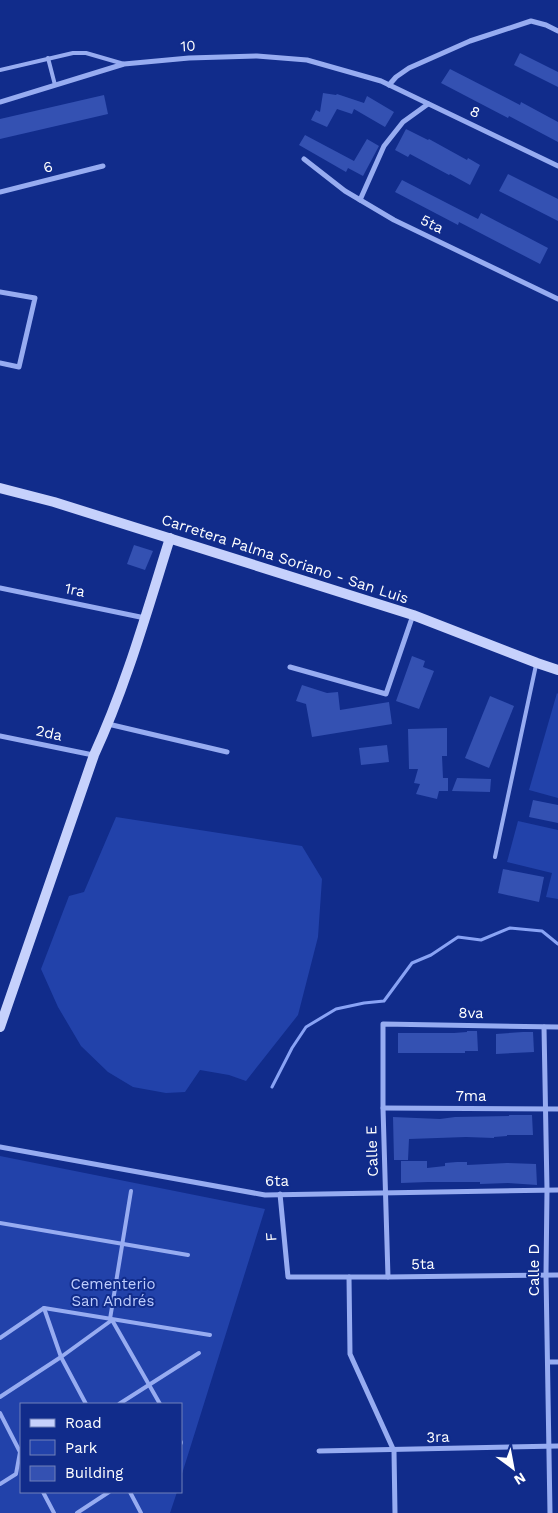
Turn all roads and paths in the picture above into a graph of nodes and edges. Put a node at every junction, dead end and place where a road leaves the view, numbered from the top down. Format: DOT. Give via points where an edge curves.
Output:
graph roads {
  1 [pos="558,30"];
  2 [pos="48,58"];
  3 [pos="124,64"];
  4 [pos="0,70"];
  5 [pos="381,81"];
  6 [pos="55,85"];
  7 [pos="388,85"];
  8 [pos="0,102"];
  9 [pos="428,104"];
  10 [pos="304,159"];
  11 [pos="103,166"];
  12 [pos="558,166"];
  13 [pos="0,192"];
  14 [pos="360,200"];
  15 [pos="0,292"];
  16 [pos="558,299"];
  17 [pos="0,363"];
  18 [pos="0,488"];
  19 [pos="170,538"];
  20 [pos="0,588"];
  21 [pos="413,615"];
  22 [pos="145,618"];
  23 [pos="537,663"];
  24 [pos="290,667"];
  25 [pos="558,670"];
  26 [pos="108,724"];
  27 [pos="0,736"];
  28 [pos="227,752"];
  29 [pos="94,756"];
  30 [pos="495,857"];
  31 [pos="383,1024"];
  32 [pos="0,1026"];
  33 [pos="544,1027"];
  34 [pos="558,1027"];
  35 [pos="383,1108"];
  36 [pos="545,1108"];
  37 [pos="558,1109"];
  38 [pos="0,1147"];
  39 [pos="547,1190"];
  40 [pos="558,1190"];
  41 [pos="132,1191"];
  42 [pos="386,1192"];
  43 [pos="280,1194"];
  44 [pos="0,1223"];
  45 [pos="122,1244"];
  46 [pos="188,1255"];
  47 [pos="546,1275"];
  48 [pos="558,1275"];
  49 [pos="288,1277"];
  50 [pos="349,1277"];
  51 [pos="388,1278"];
  52 [pos="44,1308"];
  53 [pos="110,1319"];
  54 [pos="210,1335"];
  55 [pos="0,1338"];
  56 [pos="199,1353"];
  57 [pos="61,1357"];
  58 [pos="548,1362"];
  59 [pos="558,1362"];
  60 [pos="149,1385"];
  61 [pos="0,1397"];
  62 [pos="85,1403"];
  63 [pos="121,1403"];
  64 [pos="159,1403"];
  65 [pos="0,1413"];
  66 [pos="549,1446"];
  67 [pos="558,1446"];
  68 [pos="319,1451"];
  69 [pos="394,1451"];
  70 [pos="20,1452"];
  71 [pos="16,1474"];
  72 [pos="20,1475"];
  73 [pos="0,1484"];
  74 [pos="44,1493"];
  75 [pos="107,1493"];
  76 [pos="131,1493"];
  77 [pos="54,1513"];
  78 [pos="77,1513"];
  79 [pos="141,1513"];
  80 [pos="395,1513"];
  81 [pos="550,1513"];
  1 -- 7 [label="street" via="531,21 470,41 409,68"];
  2 -- 3 [label="lane" via="86,53"];
  2 -- 4 [label="lane"];
  2 -- 6 [label="lane"];
  3 -- 5 [label="street, 10" via="256,56 307,60"];
  3 -- 6 [label="street, 10"];
  5 -- 7 [label="street, 8"];
  6 -- 8 [label="street, 10"];
  7 -- 9 [label="street, 8"];
  9 -- 12 [label="street, 8"];
  9 -- 14 [label="street" via="402,122 384,146"];
  10 -- 14 [label="street, 5ta"];
  11 -- 13 [label="street, 6"];
  14 -- 16 [label="street, 5ta" via="394,220"];
  15 -- 17 [label="street" via="35,298 19,367"];
  18 -- 19 [label="main road, Carretera Palma Soriano - San Luis"];
  19 -- 21 [label="main road, Carretera Palma Soriano - San Luis"];
  19 -- 22 [label="main road"];
  20 -- 22 [label="street, 1ra"];
  21 -- 23 [label="main road, Carretera Palma Soriano - San Luis"];
  21 -- 24 [label="street" via="386,694"];
  22 -- 26 [label="main road"];
  23 -- 25 [label="main road, Carretera Palma Soriano - San Luis"];
  23 -- 30 [label="lane"];
  26 -- 28 [label="street"];
  26 -- 29 [label="main road"];
  27 -- 29 [label="street, 2da"];
  29 -- 32 [label="main road"];
  31 -- 33 [label="street, 8va"];
  31 -- 35 [label="street, Calle E"];
  33 -- 34 [label="street, 8va"];
  33 -- 36 [label="street, Calle D"];
  35 -- 36 [label="street, 7ma"];
  35 -- 42 [label="street, Calle E"];
  36 -- 37 [label="street, 7ma"];
  36 -- 39 [label="street, Calle D"];
  38 -- 43 [label="street, 6ta" via="265,1195"];
  39 -- 40 [label="street, 6ta"];
  39 -- 42 [label="street, 6ta"];
  39 -- 47 [label="street, Calle D"];
  41 -- 45 [label="lane"];
  42 -- 43 [label="street, 6ta"];
  42 -- 51 [label="street, Calle E"];
  43 -- 49 [label="street, F"];
  44 -- 45 [label="lane"];
  45 -- 46 [label="lane"];
  45 -- 53 [label="lane"];
  47 -- 48 [label="street, 5ta"];
  47 -- 51 [label="street, 5ta"];
  47 -- 58 [label="street, Calle D"];
  49 -- 50 [label="street, 5ta"];
  50 -- 51 [label="street, 5ta"];
  50 -- 69 [label="street" via="350,1354"];
  52 -- 53 [label="lane"];
  52 -- 55 [label="lane"];
  52 -- 57 [label="lane"];
  53 -- 54 [label="lane"];
  56 -- 60 [label="lane"];
  57 -- 60 [label="lane" via="112,1320"];
  57 -- 61 [label="lane"];
  57 -- 62 [label="lane"];
  58 -- 59 [label="street"];
  58 -- 66 [label="street, Calle D"];
  60 -- 63 [label="lane"];
  60 -- 64 [label="lane"];
  65 -- 70 [label="lane"];
  66 -- 67 [label="street, 3ra"];
  66 -- 69 [label="street, 3ra"];
  66 -- 81 [label="street, Calle D"];
  68 -- 69 [label="street, 3ra"];
  69 -- 80 [label="street"];
  70 -- 71 [label="lane"];
  71 -- 72 [label="lane"];
  71 -- 73 [label="lane"];
  74 -- 77 [label="lane"];
  75 -- 78 [label="lane"];
  76 -- 79 [label="lane"];
}
